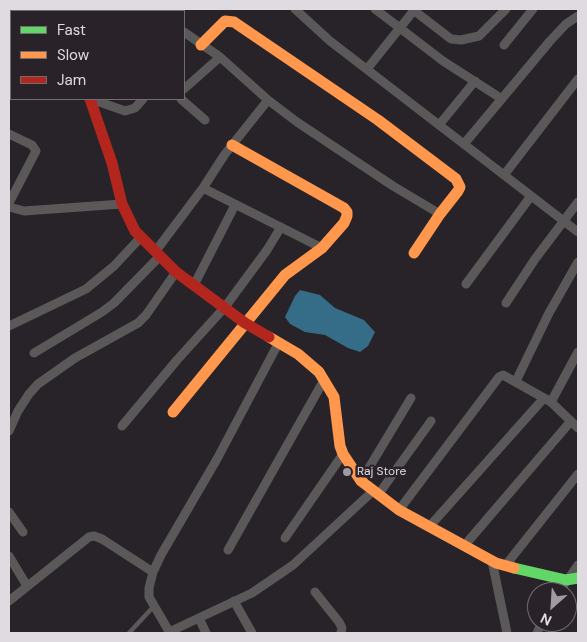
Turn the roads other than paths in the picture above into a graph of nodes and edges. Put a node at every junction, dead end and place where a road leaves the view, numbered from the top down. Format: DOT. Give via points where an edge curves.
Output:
graph roads {
  1 [pos="295,9"];
  2 [pos="375,9"];
  3 [pos="414,9"];
  4 [pos="506,9"];
  5 [pos="533,9"];
  6 [pos="578,16"];
  7 [pos="400,28"];
  8 [pos="185,33"];
  9 [pos="202,44"];
  10 [pos="504,45"];
  11 [pos="220,57"];
  12 [pos="367,69"];
  13 [pos="578,79"];
  14 [pos="475,81"];
  15 [pos="185,88"];
  16 [pos="502,99"];
  17 [pos="90,100"];
  18 [pos="93,100"];
  19 [pos="142,100"];
  20 [pos="182,100"];
  21 [pos="268,100"];
  22 [pos="205,120"];
  23 [pos="439,125"];
  24 [pos="9,134"];
  25 [pos="464,144"];
  26 [pos="232,145"];
  27 [pos="504,176"];
  28 [pos="203,188"];
  29 [pos="531,196"];
  30 [pos="578,202"];
  31 [pos="9,203"];
  32 [pos="122,204"];
  33 [pos="235,205"];
  34 [pos="9,207"];
  35 [pos="440,214"];
  36 [pos="563,221"];
  37 [pos="281,227"];
  38 [pos="578,232"];
  39 [pos="141,237"];
  40 [pos="322,248"];
  41 [pos="414,253"];
  42 [pos="158,254"];
  43 [pos="578,262"];
  44 [pos="176,272"];
  45 [pos="466,284"];
  46 [pos="194,285"];
  47 [pos="506,303"];
  48 [pos="225,307"];
  49 [pos="245,322"];
  50 [pos="9,326"];
  51 [pos="279,342"];
  52 [pos="578,352"];
  53 [pos="34,353"];
  54 [pos="324,380"];
  55 [pos="516,381"];
  56 [pos="411,398"];
  57 [pos="548,400"];
  58 [pos="173,412"];
  59 [pos="431,421"];
  60 [pos="571,421"];
  61 [pos="122,426"];
  62 [pos="578,428"];
  63 [pos="9,431"];
  64 [pos="343,454"];
  65 [pos="578,474"];
  66 [pos="361,480"];
  67 [pos="375,493"];
  68 [pos="399,510"];
  69 [pos="9,512"];
  70 [pos="429,527"];
  71 [pos="24,532"];
  72 [pos="285,538"];
  73 [pos="464,546"];
  74 [pos="228,550"];
  75 [pos="9,556"];
  76 [pos="492,561"];
  77 [pos="578,565"];
  78 [pos="505,566"];
  79 [pos="153,572"];
  80 [pos="578,578"];
  81 [pos="566,580"];
  82 [pos="27,586"];
  83 [pos="315,592"];
  84 [pos="9,601"];
  85 [pos="234,602"];
  86 [pos="154,606"];
  87 [pos="199,618"];
  88 [pos="129,633"];
  89 [pos="170,633"];
  90 [pos="206,633"];
  91 [pos="252,633"];
  92 [pos="341,633"];
  93 [pos="507,633"];
  1 -- 12 [label="street"];
  2 -- 7 [label="street"];
  3 -- 4 [label="street" via="451,39 461,40 479,36"];
  3 -- 7 [label="street"];
  5 -- 10 [label="street"];
  6 -- 16 [label="street" via="566,24"];
  7 -- 12 [label="street"];
  7 -- 14 [label="street" via="442,61"];
  8 -- 9 [label="street"];
  9 -- 11 [label="street"];
  9 -- 35 [label="street" via="225,21 234,22 378,120 459,182 458,191"];
  11 -- 15 [label="street"];
  11 -- 21 [label="street"];
  12 -- 23 [label="street"];
  13 -- 27 [label="street"];
  14 -- 16 [label="street"];
  14 -- 23 [label="street"];
  16 -- 25 [label="street"];
  17 -- 32 [label="street"];
  18 -- 19 [label="street" via="125,111 135,108"];
  20 -- 22 [label="street"];
  21 -- 26 [label="street"];
  21 -- 35 [label="street" via="393,186"];
  23 -- 25 [label="street"];
  24 -- 31 [label="street" via="32,145 36,151"];
  25 -- 27 [label="street"];
  26 -- 28 [label="street"];
  26 -- 40 [label="street" via="344,208 347,216 344,223"];
  27 -- 29 [label="street"];
  28 -- 33 [label="street"];
  28 -- 42 [label="street"];
  29 -- 36 [label="street"];
  29 -- 45 [label="street"];
  30 -- 36 [label="street"];
  32 -- 34 [label="street" via="24,211"];
  32 -- 39 [label="street"];
  33 -- 37 [label="street"];
  33 -- 46 [label="street"];
  35 -- 41 [label="street"];
  36 -- 38 [label="street"];
  36 -- 47 [label="street"];
  37 -- 40 [label="street"];
  37 -- 48 [label="street"];
  39 -- 42 [label="street"];
  39 -- 50 [label="street" via="92,285"];
  40 -- 49 [label="street" via="285,275"];
  42 -- 44 [label="street"];
  42 -- 53 [label="street" via="114,303"];
  43 -- 55 [label="street"];
  44 -- 46 [label="street"];
  44 -- 63 [label="street" via="138,322 75,358 38,384"];
  46 -- 48 [label="street"];
  48 -- 49 [label="street"];
  48 -- 61 [label="street"];
  49 -- 51 [label="street"];
  49 -- 58 [label="street"];
  51 -- 54 [label="street" via="298,354"];
  51 -- 79 [label="street"];
  52 -- 57 [label="street"];
  54 -- 64 [label="street" via="334,397"];
  54 -- 74 [label="street"];
  55 -- 57 [label="street"];
  55 -- 68 [label="street" via="503,375 499,378"];
  56 -- 66 [label="street"];
  57 -- 60 [label="street"];
  57 -- 70 [label="street"];
  59 -- 67 [label="street"];
  60 -- 62 [label="street"];
  60 -- 73 [label="street"];
  64 -- 66 [label="street"];
  64 -- 72 [label="street"];
  65 -- 78 [label="street"];
  66 -- 67 [label="street"];
  67 -- 68 [label="street"];
  67 -- 85 [label="street" via="293,565"];
  68 -- 70 [label="street"];
  69 -- 71 [label="street"];
  70 -- 73 [label="street"];
  73 -- 76 [label="street"];
  75 -- 82 [label="street"];
  76 -- 78 [label="street"];
  76 -- 93 [label="street"];
  77 -- 81 [label="street"];
  78 -- 81 [label="street"];
  79 -- 82 [label="street" via="94,536"];
  79 -- 86 [label="street" via="148,597"];
  80 -- 81 [label="street"];
  82 -- 84 [label="street"];
  83 -- 92 [label="street" via="339,622"];
  85 -- 87 [label="street"];
  85 -- 91 [label="street"];
  86 -- 88 [label="lane"];
  86 -- 89 [label="street"];
  87 -- 89 [label="street"];
  87 -- 90 [label="street"];
}
